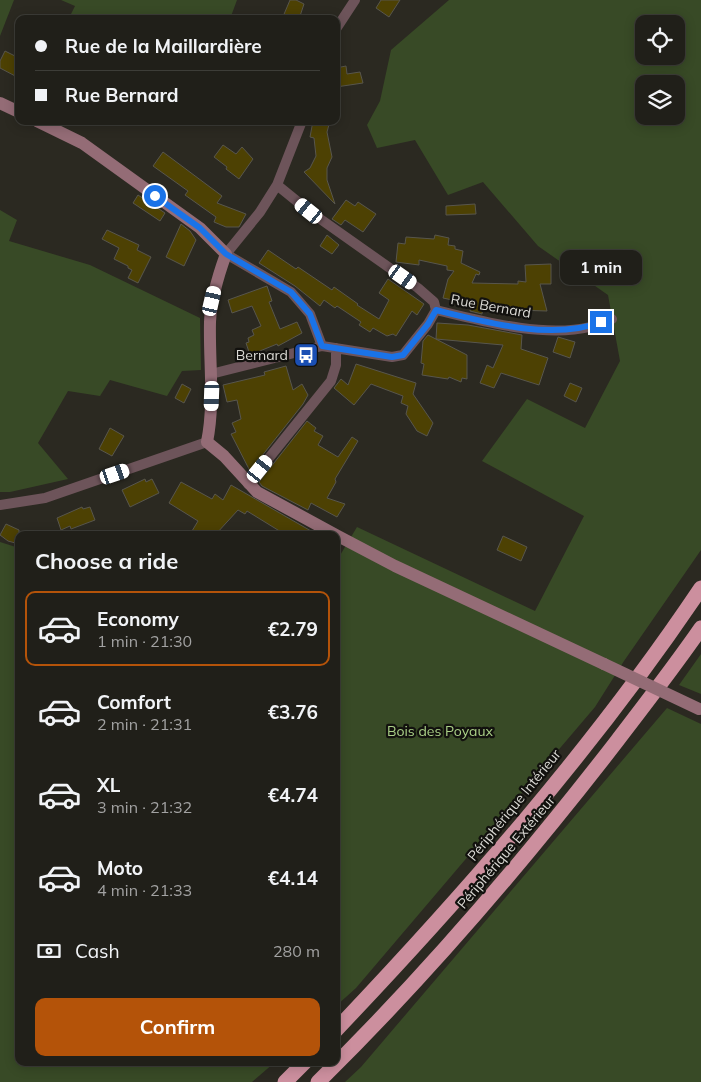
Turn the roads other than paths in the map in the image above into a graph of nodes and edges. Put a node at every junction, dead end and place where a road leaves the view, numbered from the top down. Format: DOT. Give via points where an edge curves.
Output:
graph roads {
  1 [pos="355,0"];
  2 [pos="340,23"];
  3 [pos="0,103"];
  4 [pos="15,110"];
  5 [pos="45,125"];
  6 [pos="300,125"];
  7 [pos="276,185"];
  8 [pos="226,254"];
  9 [pos="436,310"];
  10 [pos="612,319"];
  11 [pos="322,346"];
  12 [pos="336,348"];
  13 [pos="211,374"];
  14 [pos="207,442"];
  15 [pos="248,484"];
  16 [pos="0,505"];
  17 [pos="328,531"];
  18 [pos="340,537"];
  19 [pos="701,588"];
  20 [pos="701,628"];
  21 [pos="700,709"];
  22 [pos="340,1026"];
  23 [pos="340,1059"];
  24 [pos="301,1066"];
  25 [pos="333,1066"];
  26 [pos="285,1082"];
  27 [pos="318,1082"];
  1 -- 2 [label="street"];
  3 -- 4 [label="street"];
  5 -- 8 [label="street" via="82,143 200,228"];
  6 -- 7 [label="street"];
  7 -- 8 [label="street" via="260,212"];
  7 -- 9 [label="street" via="418,288 434,302"];
  8 -- 11 [label="street" via="291,292 310,314"];
  8 -- 13 [label="street" via="212,301"];
  9 -- 10 [label="street, Rue Bernard" via="481,321 540,329 578,329"];
  9 -- 12 [label="street, Rue Bernard" via="403,355 392,357"];
  11 -- 12 [label="street, Rue Bernard"];
  11 -- 13 [label="street, Rue Bernard"];
  12 -- 15 [label="street" via="336,365 331,380"];
  13 -- 14 [label="street" via="212,419"];
  14 -- 15 [label="street"];
  14 -- 16 [label="street" via="45,498"];
  15 -- 17 [label="street" via="266,499"];
  18 -- 21 [label="street, bridge"];
  19 -- 22 [label="highway, Périphérique Intérieur" via="524,821 417,945"];
  20 -- 23 [label="highway, Périphérique Extérieur" via="531,849 420,975"];
  24 -- 26 [label="highway"];
  25 -- 27 [label="highway, Périphérique Extérieur"];
}
